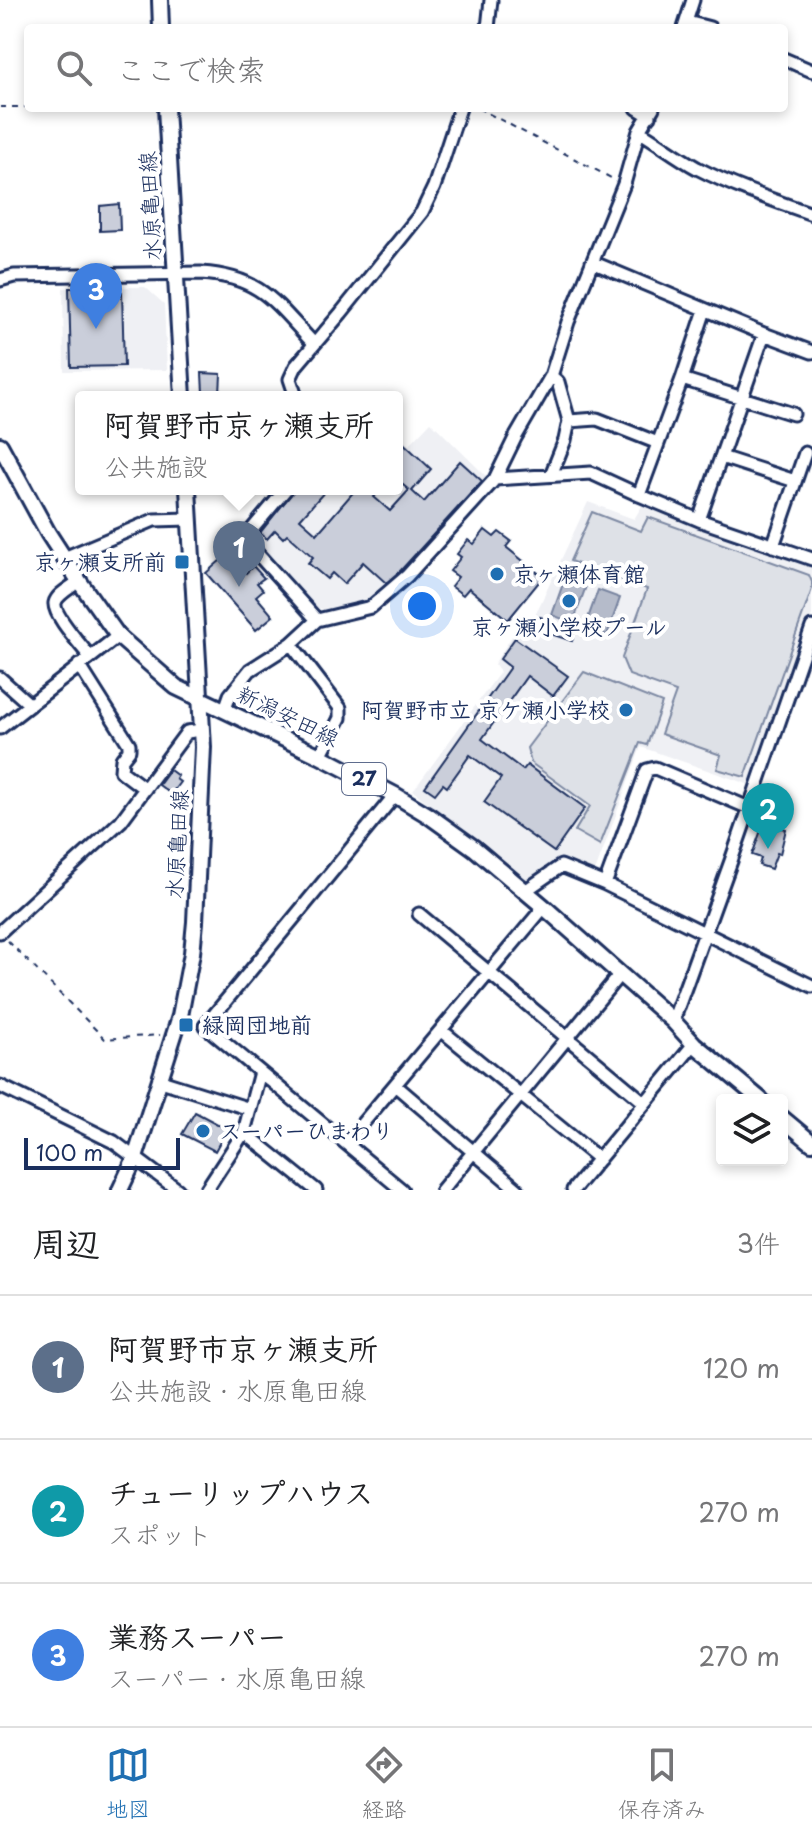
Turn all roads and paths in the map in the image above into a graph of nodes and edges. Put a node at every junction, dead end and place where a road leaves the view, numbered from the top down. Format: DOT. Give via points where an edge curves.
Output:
graph roads {
  1 [pos="160,0"];
  2 [pos="491,0"];
  3 [pos="693,0"];
  4 [pos="161,24"];
  5 [pos="488,24"];
  6 [pos="686,24"];
  7 [pos="788,61"];
  8 [pos="812,71"];
  9 [pos="0,107"];
  10 [pos="24,107"];
  11 [pos="166,112"];
  12 [pos="459,112"];
  13 [pos="486,112"];
  14 [pos="651,112"];
  15 [pos="639,131"];
  16 [pos="624,184"];
  17 [pos="812,214"];
  18 [pos="592,262"];
  19 [pos="176,274"];
  20 [pos="0,280"];
  21 [pos="705,310"];
  22 [pos="764,334"];
  23 [pos="314,344"];
  24 [pos="812,352"];
  25 [pos="551,376"];
  26 [pos="682,379"];
  27 [pos="183,391"];
  28 [pos="294,391"];
  29 [pos="742,399"];
  30 [pos="793,414"];
  31 [pos="569,421"];
  32 [pos="658,443"];
  33 [pos="0,445"];
  34 [pos="805,453"];
  35 [pos="721,457"];
  36 [pos="551,475"];
  37 [pos="495,479"];
  38 [pos="795,481"];
  39 [pos="188,495"];
  40 [pos="281,495"];
  41 [pos="639,495"];
  42 [pos="190,519"];
  43 [pos="699,520"];
  44 [pos="773,546"];
  45 [pos="64,558"];
  46 [pos="812,559"];
  47 [pos="79,581"];
  48 [pos="317,620"];
  49 [pos="812,627"];
  50 [pos="118,636"];
  51 [pos="291,644"];
  52 [pos="90,657"];
  53 [pos="79,665"];
  54 [pos="0,678"];
  55 [pos="199,698"];
  56 [pos="29,704"];
  57 [pos="225,709"];
  58 [pos="0,728"];
  59 [pos="202,730"];
  60 [pos="320,756"];
  61 [pos="145,789"];
  62 [pos="395,795"];
  63 [pos="749,808"];
  64 [pos="605,884"];
  65 [pos="525,891"];
  66 [pos="544,907"];
  67 [pos="419,914"];
  68 [pos="705,934"];
  69 [pos="4,936"];
  70 [pos="489,973"];
  71 [pos="620,974"];
  72 [pos="812,986"];
  73 [pos="673,1021"];
  74 [pos="441,1030"];
  75 [pos="568,1037"];
  76 [pos="172,1039"];
  77 [pos="694,1044"];
  78 [pos="260,1072"];
  79 [pos="161,1081"];
  80 [pos="395,1085"];
  81 [pos="0,1086"];
  82 [pos="521,1094"];
  83 [pos="754,1094"];
  84 [pos="645,1103"];
  85 [pos="250,1109"];
  86 [pos="788,1122"];
  87 [pos="244,1132"];
  88 [pos="811,1139"];
  89 [pos="346,1143"];
  90 [pos="472,1153"];
  91 [pos="135,1158"];
  92 [pos="599,1159"];
  93 [pos="120,1190"];
  94 [pos="178,1190"];
  95 [pos="206,1190"];
  96 [pos="316,1190"];
  97 [pos="402,1190"];
  98 [pos="442,1190"];
  99 [pos="518,1190"];
  100 [pos="573,1190"];
  1 -- 4 [label="main road"];
  2 -- 5 [label="street"];
  3 -- 6 [label="street"];
  7 -- 8 [label="street"];
  9 -- 10 [label="path"];
  11 -- 19 [label="main road, 水原亀田線"];
  12 -- 23 [label="street" via="422,212"];
  13 -- 16 [label="path"];
  14 -- 15 [label="street"];
  15 -- 16 [label="street"];
  15 -- 17 [label="street" via="722,180"];
  16 -- 18 [label="street"];
  18 -- 21 [label="street"];
  18 -- 25 [label="street"];
  19 -- 20 [label="street"];
  19 -- 23 [label="street" via="220,274 250,284 274,301"];
  19 -- 27 [label="main road, 水原亀田線"];
  21 -- 22 [label="street"];
  21 -- 26 [label="street"];
  22 -- 24 [label="street"];
  22 -- 29 [label="street"];
  23 -- 28 [label="street" via="290,379"];
  25 -- 31 [label="street" via="558,382"];
  25 -- 37 [label="street"];
  26 -- 29 [label="street"];
  26 -- 32 [label="street"];
  29 -- 30 [label="street"];
  29 -- 35 [label="street"];
  31 -- 32 [label="street" via="597,419"];
  31 -- 36 [label="street"];
  32 -- 41 [label="street"];
  33 -- 45 [label="main road, 新潟安田線 / 27"];
  34 -- 38 [label="street"];
  35 -- 38 [label="street"];
  35 -- 43 [label="street"];
  36 -- 37 [label="street"];
  36 -- 41 [label="street" via="591,473"];
  37 -- 48 [label="street" via="407,576 371,607"];
  38 -- 44 [label="street"];
  39 -- 42 [label="main road, 水原亀田線"];
  40 -- 48 [label="street" via="244,539"];
  41 -- 43 [label="street"];
  42 -- 45 [label="street" via="154,520"];
  42 -- 55 [label="main road, 水原亀田線"];
  43 -- 44 [label="street"];
  44 -- 46 [label="street"];
  45 -- 47 [label="main road, 新潟安田線 / 27"];
  47 -- 50 [label="main road, 新潟安田線 / 27"];
  47 -- 52 [label="street" via="58,598 56,613"];
  48 -- 51 [label="street"];
  49 -- 63 [label="street"];
  50 -- 52 [label="street"];
  50 -- 55 [label="main road, 新潟安田線 / 27" via="176,687"];
  51 -- 57 [label="street" via="250,670"];
  51 -- 60 [label="street" via="340,708"];
  52 -- 53 [label="street"];
  53 -- 56 [label="street"];
  53 -- 61 [label="street" via="129,744 121,771"];
  54 -- 56 [label="street"];
  55 -- 57 [label="main road, 新潟安田線 / 27"];
  55 -- 59 [label="main road, 水原亀田線"];
  56 -- 58 [label="street"];
  57 -- 60 [label="main road, 新潟安田線 / 27"];
  59 -- 61 [label="street" via="187,732"];
  59 -- 76 [label="main road, 水原亀田線" via="195,922"];
  60 -- 62 [label="main road, 新潟安田線 / 27"];
  61 -- 69 [label="street" via="121,821"];
  62 -- 65 [label="main road, 新潟安田線 / 27" via="474,848"];
  62 -- 78 [label="street" via="205,1026"];
  63 -- 64 [label="street" via="655,768 647,770"];
  63 -- 68 [label="street"];
  64 -- 65 [label="street" via="561,866"];
  64 -- 68 [label="street"];
  65 -- 66 [label="main road, 新潟安田線 / 27"];
  66 -- 70 [label="street"];
  66 -- 71 [label="main road, 新潟安田線 / 27"];
  67 -- 70 [label="street"];
  68 -- 72 [label="street"];
  68 -- 73 [label="street"];
  69 -- 76 [label="path" via="105,1039 157,1034"];
  70 -- 74 [label="street"];
  70 -- 75 [label="street"];
  71 -- 73 [label="main road, 新潟安田線 / 27"];
  71 -- 75 [label="street"];
  73 -- 77 [label="main road, 新潟安田線 / 27"];
  74 -- 80 [label="street"];
  74 -- 82 [label="street"];
  75 -- 82 [label="street"];
  75 -- 84 [label="street"];
  76 -- 79 [label="main road, 水原亀田線"];
  77 -- 83 [label="main road, 新潟安田線 / 27"];
  77 -- 84 [label="street"];
  78 -- 85 [label="street"];
  78 -- 89 [label="street"];
  79 -- 85 [label="street"];
  79 -- 91 [label="main road, 水原亀田線"];
  80 -- 89 [label="street"];
  80 -- 90 [label="street"];
  81 -- 91 [label="street" via="114,1142"];
  82 -- 90 [label="street"];
  82 -- 92 [label="street"];
  84 -- 92 [label="street"];
  85 -- 87 [label="street"];
  86 -- 88 [label="main road"];
  87 -- 95 [label="street"];
  87 -- 96 [label="street"];
  89 -- 97 [label="street"];
  90 -- 98 [label="street"];
  90 -- 99 [label="street"];
  91 -- 93 [label="main road, 水原亀田線"];
  91 -- 94 [label="street"];
  92 -- 100 [label="street"];
}
